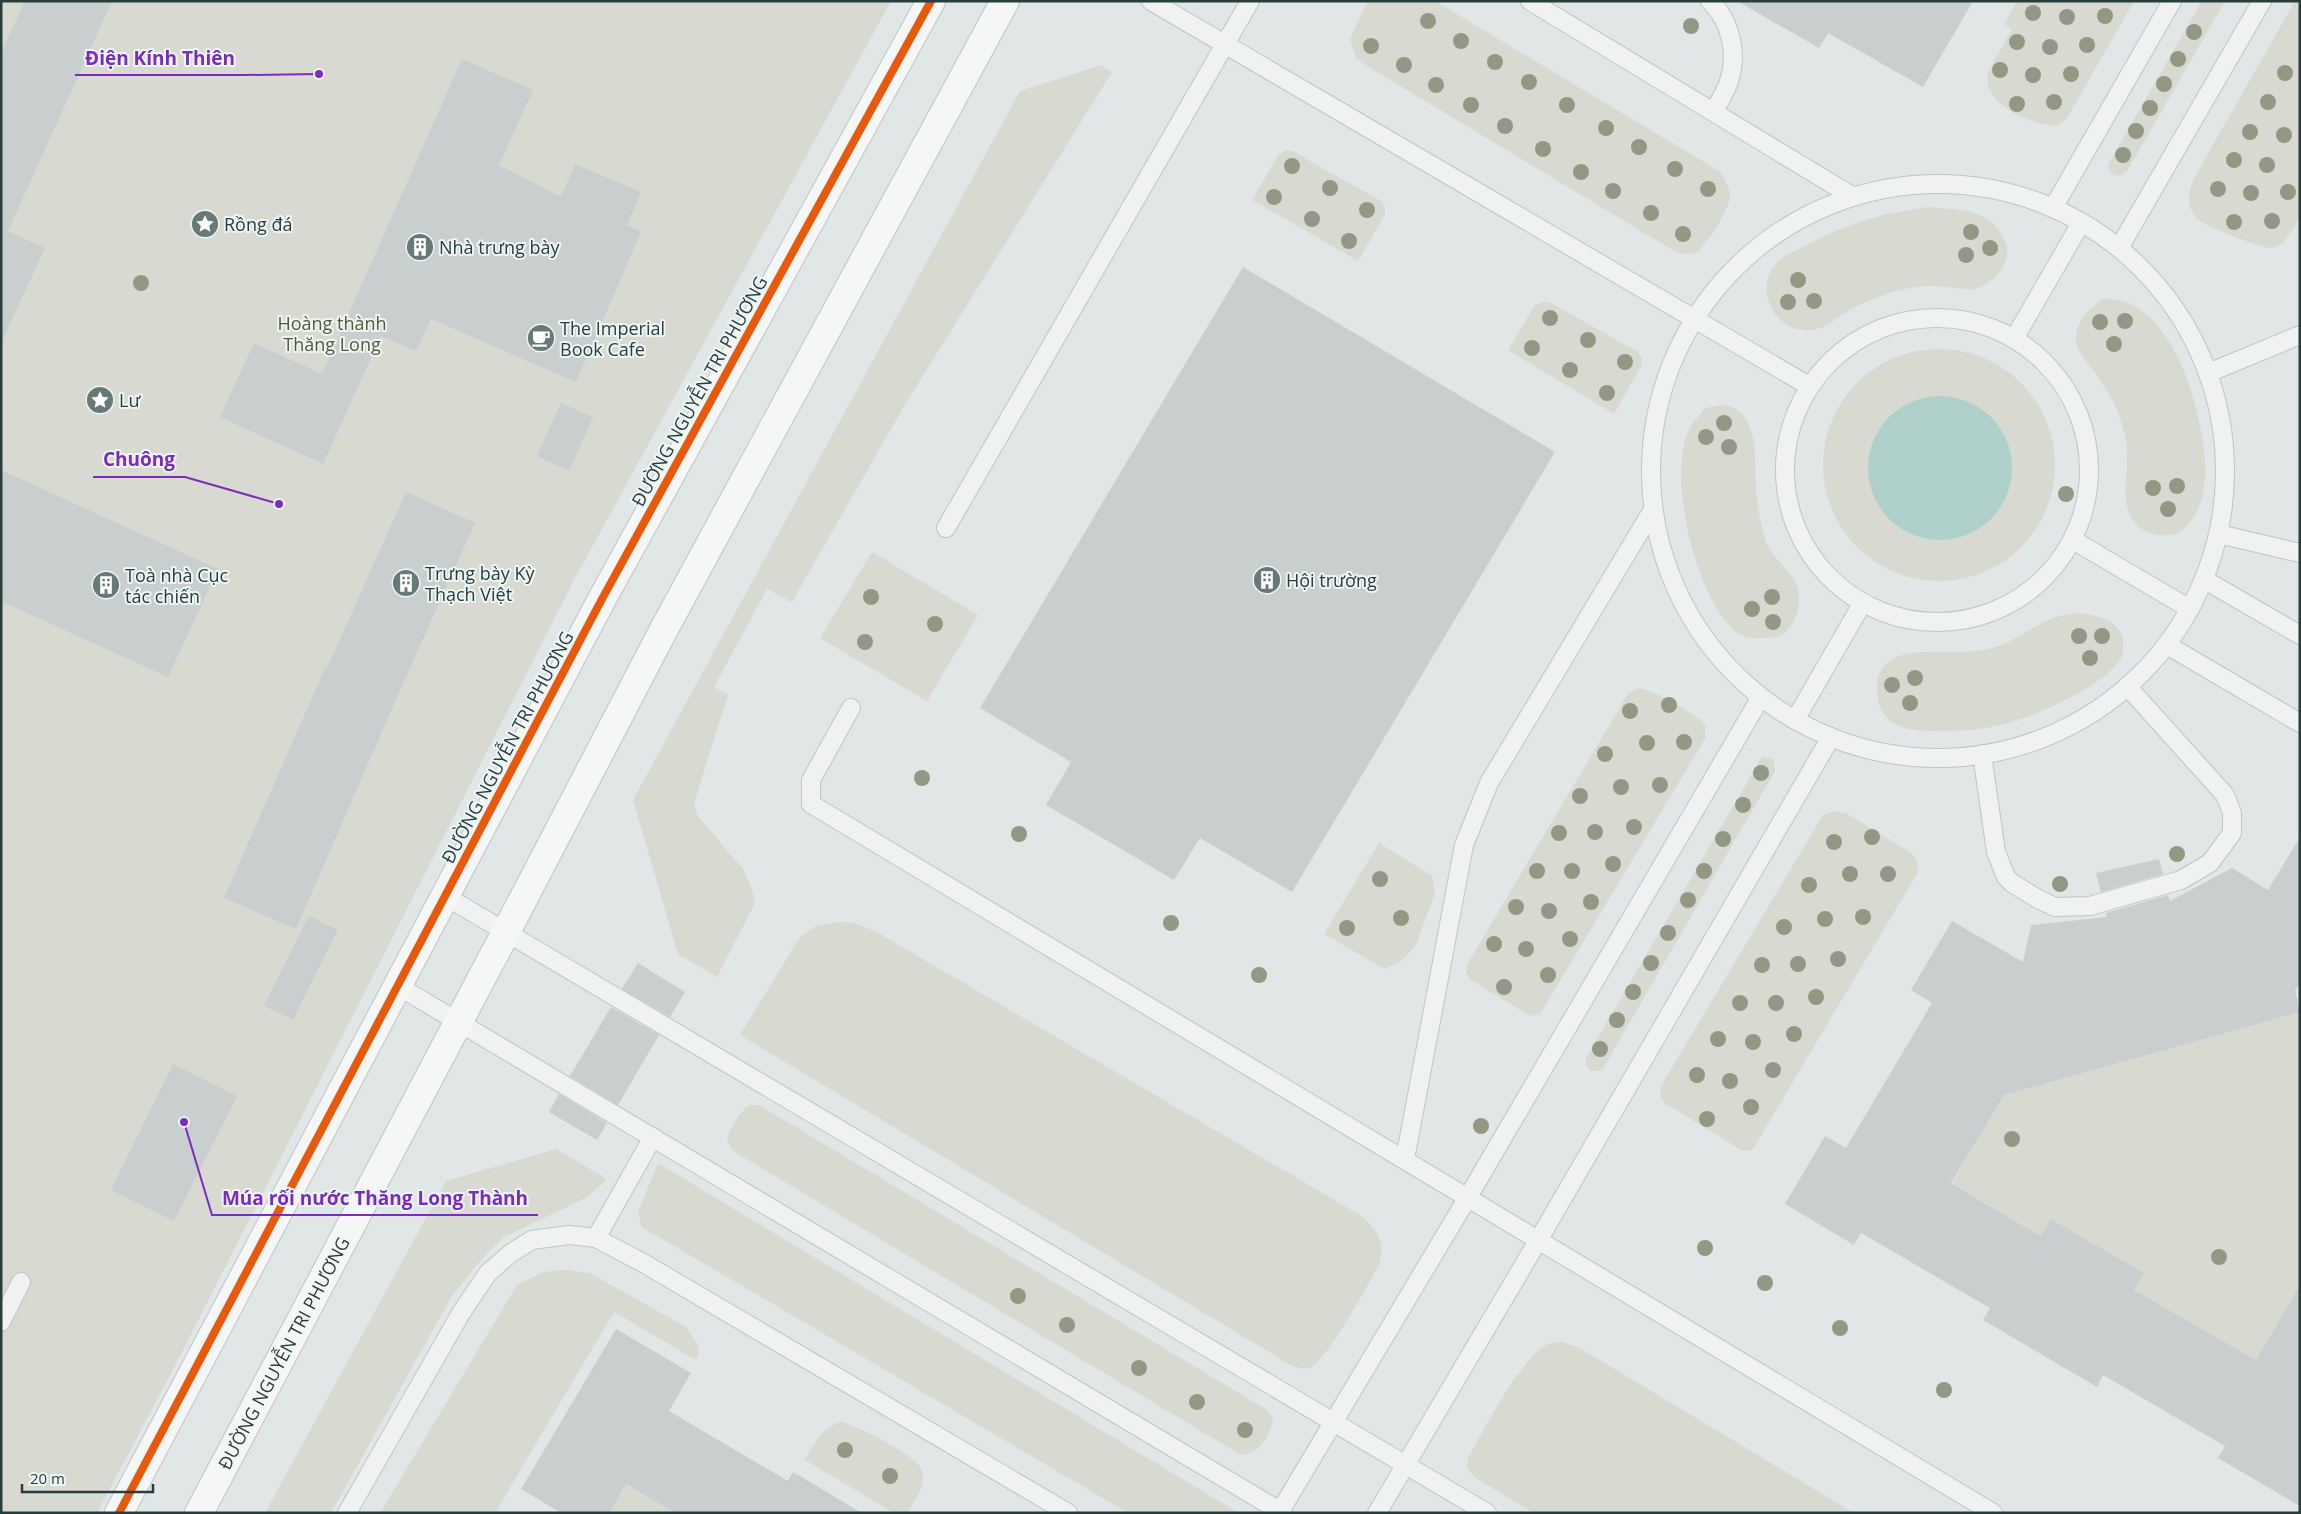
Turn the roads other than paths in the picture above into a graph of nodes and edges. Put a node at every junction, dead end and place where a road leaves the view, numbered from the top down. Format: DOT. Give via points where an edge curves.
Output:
graph roads {
  1 [pos="931,1"];
  2 [pos="1005,1"];
  3 [pos="1151,1"];
  4 [pos="1250,1"];
  5 [pos="1530,1"];
  6 [pos="1710,1"];
  7 [pos="2172,1"];
  8 [pos="2262,1"];
  9 [pos="1225,44"];
  10 [pos="1714,112"];
  11 [pos="1852,196"];
  12 [pos="2053,208"];
  13 [pos="2081,222"];
  14 [pos="2119,248"];
  15 [pos="1692,318"];
  16 [pos="2300,335"];
  17 [pos="2014,339"];
  18 [pos="2208,373"];
  19 [pos="1809,386"];
  20 [pos="1651,513"];
  21 [pos="946,528"];
  22 [pos="2219,534"];
  23 [pos="2073,540"];
  24 [pos="2300,553"];
  25 [pos="2205,580"];
  26 [pos="1862,604"];
  27 [pos="2190,609"];
  28 [pos="2300,635"];
  29 [pos="2167,645"];
  30 [pos="2127,686"];
  31 [pos="1761,697"];
  32 [pos="851,708"];
  33 [pos="1794,720"];
  34 [pos="2300,724"];
  35 [pos="1831,738"];
  36 [pos="1982,754"];
  37 [pos="445,896"];
  38 [pos="506,932"];
  39 [pos="398,986"];
  40 [pos="458,1022"];
  41 [pos="653,1138"];
  42 [pos="1405,1160"];
  43 [pos="1468,1197"];
  44 [pos="596,1238"];
  45 [pos="1539,1240"];
  46 [pos="21,1282"];
  47 [pos="1,1322"];
  48 [pos="1333,1422"];
  49 [pos="1405,1464"];
  50 [pos="1281,1512"];
  51 [pos="119,1513"];
  52 [pos="199,1513"];
  53 [pos="347,1513"];
  54 [pos="1068,1513"];
  55 [pos="1377,1513"];
  56 [pos="1487,1513"];
  57 [pos="1993,1513"];
  1 -- 37 [label="street, ĐƯỜNG NGUYỄN TRI PHƯƠNG" via="602,599"];
  2 -- 38 [label="street, ĐƯỜNG NGUYỄN TRI PHƯƠNG" via="662,631"];
  3 -- 9 [label="lane"];
  4 -- 9 [label="lane"];
  5 -- 10 [label="lane"];
  6 -- 10 [label="lane" via="1719,9 1733,43 1730,80"];
  7 -- 12 [label="lane"];
  8 -- 14 [label="lane"];
  9 -- 15 [label="lane"];
  9 -- 21 [label="lane"];
  10 -- 11 [label="lane"];
  11 -- 12 [label="lane" via="1927,183 1991,188"];
  11 -- 15 [label="lane" via="1796,220 1738,263"];
  12 -- 13 [label="lane"];
  13 -- 14 [label="lane"];
  13 -- 17 [label="lane"];
  14 -- 18 [label="lane" via="2170,302"];
  15 -- 19 [label="lane"];
  15 -- 20 [label="lane" via="1659,395 1649,479"];
  16 -- 18 [label="lane"];
  17 -- 19 [label="lane" via="1982,325 1944,318 1904,322 1867,334 1834,356"];
  17 -- 23 [label="lane" via="2052,371 2077,409 2088,453 2088,480 2087,498"];
  18 -- 22 [label="lane" via="2224,436 2223,509"];
  19 -- 26 [label="lane" via="1788,432 1784,481 1796,530 1823,572"];
  20 -- 31 [label="lane" via="1664,561 1702,636"];
  20 -- 42 [label="lane" via="1489,783 1464,845"];
  22 -- 24 [label="lane"];
  22 -- 25 [label="lane"];
  23 -- 26 [label="lane" via="2044,580 2004,608 1957,622 1908,620"];
  23 -- 27 [label="lane"];
  25 -- 27 [label="lane"];
  25 -- 28 [label="lane"];
  26 -- 33 [label="lane"];
  27 -- 29 [label="lane"];
  29 -- 30 [label="lane"];
  29 -- 34 [label="lane"];
  30 -- 36 [label="lane" via="2115,698 2050,735"];
  30 -- 36 [label="lane" via="2225,795 2232,813 2232,833 2210,864 2181,880 2090,906 2055,907 2012,883 2006,877 1996,852"];
  31 -- 33 [label="lane"];
  31 -- 43 [label="lane"];
  32 -- 42 [label="lane" via="810,780 811,804"];
  33 -- 35 [label="lane"];
  35 -- 36 [label="lane" via="1903,756"];
  35 -- 45 [label="lane"];
  37 -- 38 [label="lane"];
  37 -- 39 [label="street, ĐƯỜNG NGUYỄN TRI PHƯƠNG"];
  38 -- 40 [label="street, ĐƯỜNG NGUYỄN TRI PHƯƠNG"];
  38 -- 48 [label="lane"];
  39 -- 40 [label="lane"];
  39 -- 51 [label="street, ĐƯỜNG NGUYỄN TRI PHƯƠNG"];
  40 -- 41 [label="lane"];
  40 -- 52 [label="street, ĐƯỜNG NGUYỄN TRI PHƯƠNG"];
  41 -- 44 [label="lane"];
  41 -- 50 [label="lane"];
  42 -- 43 [label="lane"];
  43 -- 45 [label="lane"];
  43 -- 48 [label="lane"];
  44 -- 53 [label="lane" via="570,1235 532,1240 510,1253 488,1274 461,1312"];
  44 -- 54 [label="lane"];
  45 -- 49 [label="lane"];
  45 -- 57 [label="lane"];
  46 -- 47 [label="lane"];
  48 -- 49 [label="lane"];
  48 -- 50 [label="lane"];
  49 -- 55 [label="lane"];
  49 -- 56 [label="lane"];
}
